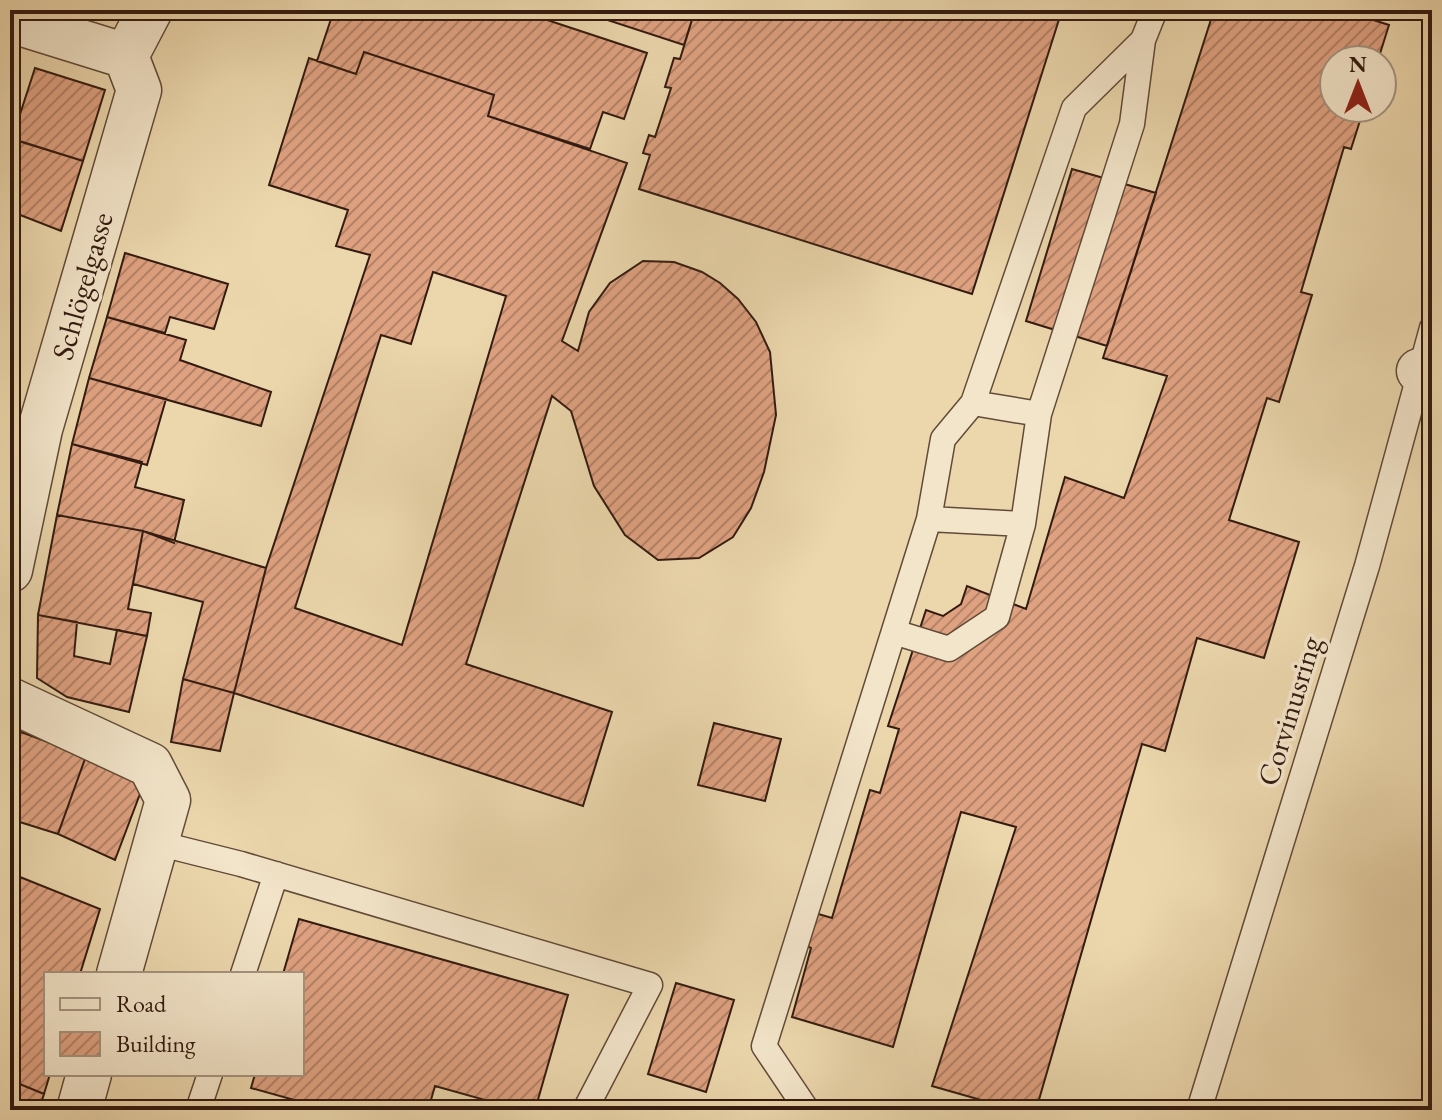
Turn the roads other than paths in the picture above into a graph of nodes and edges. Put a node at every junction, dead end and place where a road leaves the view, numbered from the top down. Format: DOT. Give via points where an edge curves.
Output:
graph roads {
  1 [pos="150,10"];
  2 [pos="1155,10"];
  3 [pos="10,20"];
  4 [pos="1143,40"];
  5 [pos="126,56"];
  6 [pos="1432,328"];
  7 [pos="1425,372"];
  8 [pos="973,403"];
  9 [pos="1039,414"];
  10 [pos="22,457"];
  11 [pos="929,519"];
  12 [pos="1023,524"];
  13 [pos="10,570"];
  14 [pos="894,632"];
  15 [pos="10,700"];
  16 [pos="157,843"];
  17 [pos="276,874"];
  18 [pos="120,972"];
  19 [pos="244,972"];
  20 [pos="88,1076"];
  21 [pos="209,1076"];
  22 [pos="79,1110"];
  23 [pos="198,1110"];
  24 [pos="585,1110"];
  25 [pos="807,1110"];
  26 [pos="1199,1110"];
  1 -- 5 [label="street"];
  2 -- 4 [label="lane"];
  3 -- 5 [label="street"];
  4 -- 8 [label="lane" via="1074,108"];
  4 -- 9 [label="lane" via="1132,124"];
  5 -- 10 [label="street, Schlögelgasse" via="139,90 40,429"];
  6 -- 7 [label="lane, Corvinusring"];
  7 -- 26 [label="lane, Corvinusring"];
  8 -- 9 [label="lane"];
  8 -- 11 [label="lane" via="943,439"];
  9 -- 12 [label="lane"];
  10 -- 13 [label="street, Schlögelgasse"];
  11 -- 12 [label="lane"];
  11 -- 14 [label="lane"];
  12 -- 14 [label="lane" via="997,617 949,649"];
  14 -- 25 [label="lane" via="764,1046"];
  15 -- 16 [label="street" via="150,765 168,800"];
  16 -- 17 [label="lane"];
  16 -- 18 [label="street"];
  17 -- 19 [label="lane"];
  17 -- 24 [label="lane" via="650,985"];
  20 -- 22 [label="street"];
  21 -- 23 [label="lane"];
}
